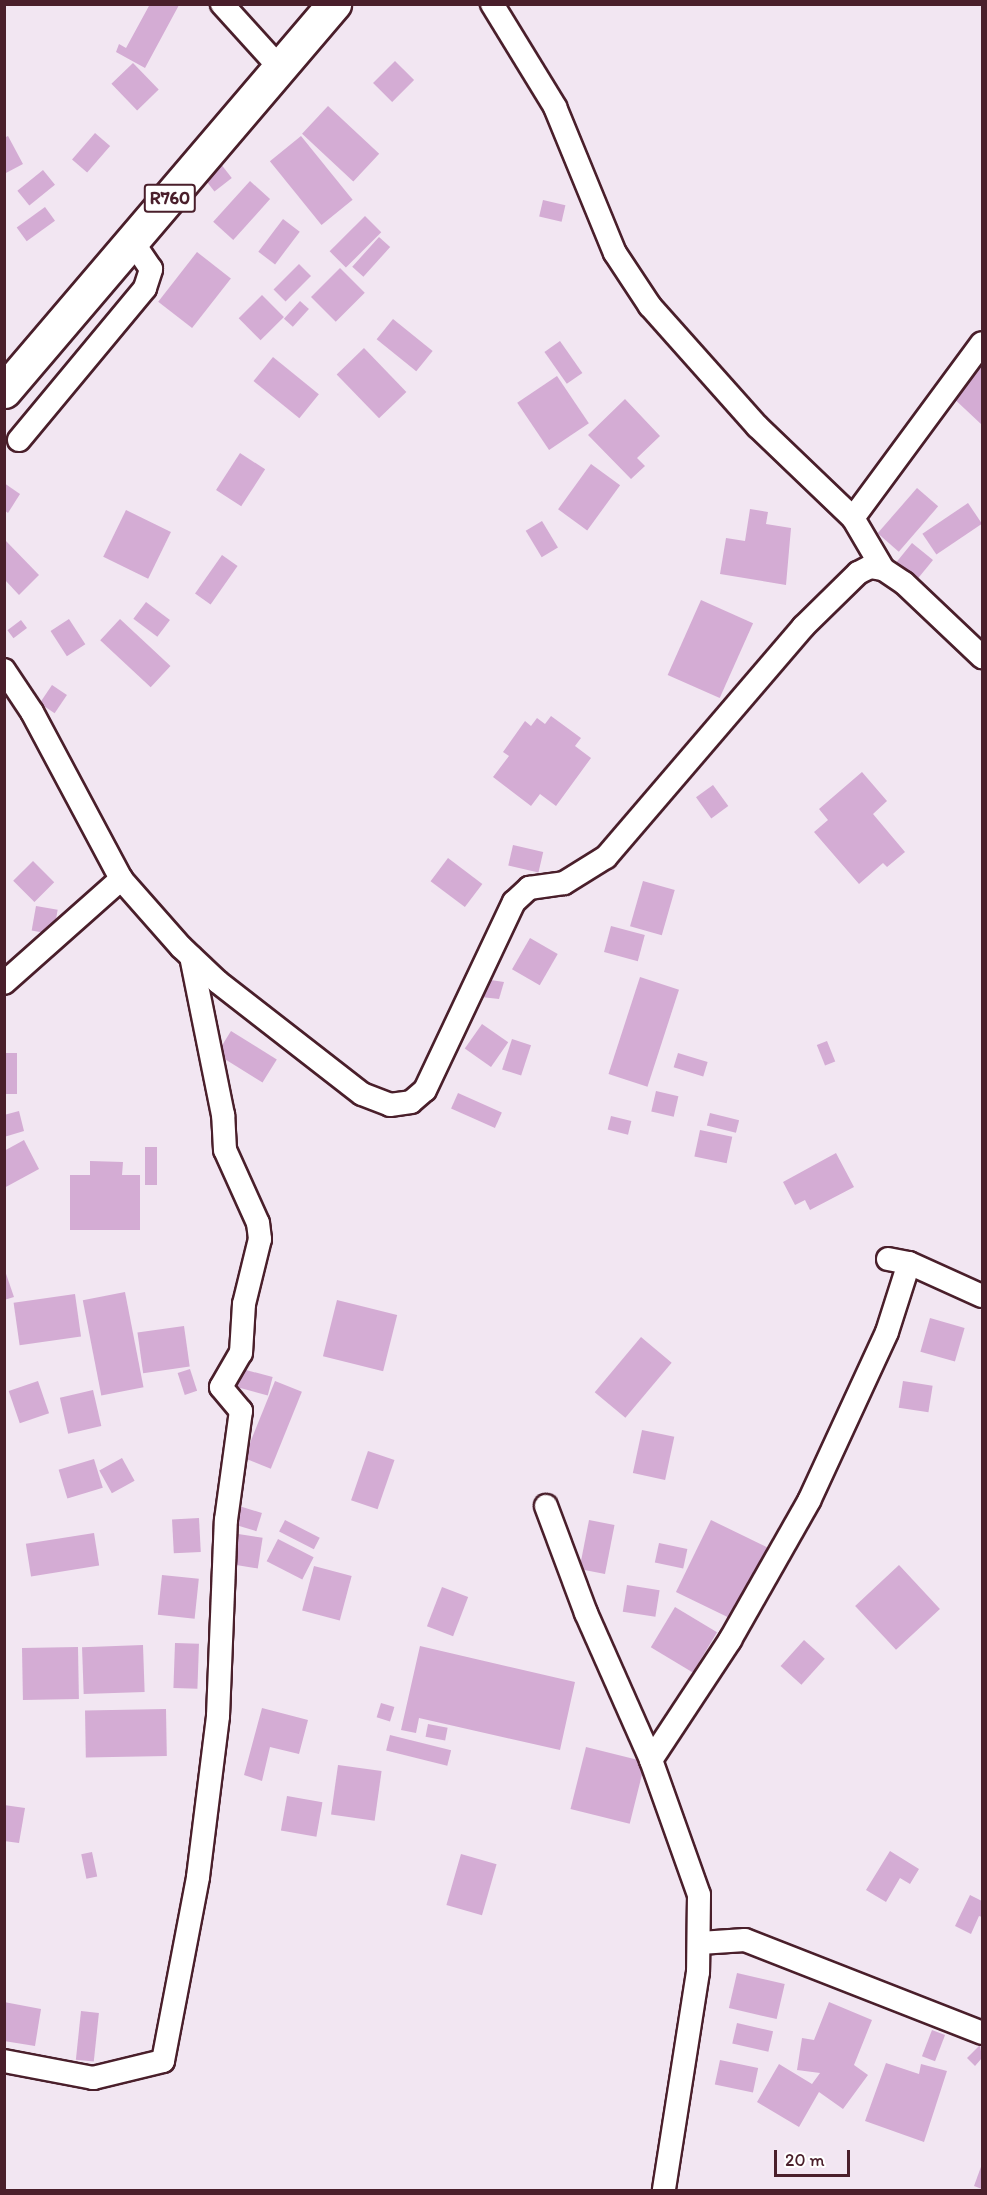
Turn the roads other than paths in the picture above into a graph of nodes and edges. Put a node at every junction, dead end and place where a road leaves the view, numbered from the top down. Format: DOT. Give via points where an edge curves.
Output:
graph roads {
  1 [pos="222,4"];
  2 [pos="334,4"];
  3 [pos="492,4"];
  4 [pos="281,69"];
  5 [pos="132,241"];
  6 [pos="982,343"];
  7 [pos="4,391"];
  8 [pos="19,440"];
  9 [pos="853,518"];
  10 [pos="883,569"];
  11 [pos="982,657"];
  12 [pos="4,670"];
  13 [pos="121,879"];
  14 [pos="191,957"];
  15 [pos="4,983"];
  16 [pos="982,1296"];
  17 [pos="546,1506"];
  18 [pos="651,1760"];
  19 [pos="700,1943"];
  20 [pos="982,2033"];
  21 [pos="4,2061"];
  22 [pos="664,2190"];
  1 -- 4 [label="street"];
  2 -- 4 [label="main road, R760"];
  3 -- 9 [label="street" via="555,107 615,253 650,306 757,426"];
  4 -- 5 [label="main road, R760"];
  5 -- 7 [label="main road, R760"];
  5 -- 8 [label="street" via="152,269 145,288"];
  6 -- 9 [label="street"];
  9 -- 10 [label="street"];
  10 -- 11 [label="street"];
  10 -- 14 [label="street" via="870,567 858,573 832,596 606,857 564,883 529,888 514,902 435,1073 425,1090 411,1102 390,1105 362,1094"];
  12 -- 13 [label="street" via="32,712"];
  13 -- 14 [label="street"];
  13 -- 15 [label="street"];
  14 -- 21 [label="street" via="223,1115 225,1150 258,1223 261,1239 244,1304 241,1353 221,1387 241,1411 226,1520 218,1716 198,1877 163,2061 93,2078"];
  16 -- 18 [label="street" via="898,1261 887,1332 808,1501 730,1640"];
  17 -- 18 [label="street" via="586,1613"];
  18 -- 19 [label="street" via="699,1895"];
  19 -- 20 [label="street" via="746,1940"];
  19 -- 22 [label="street"];
}
